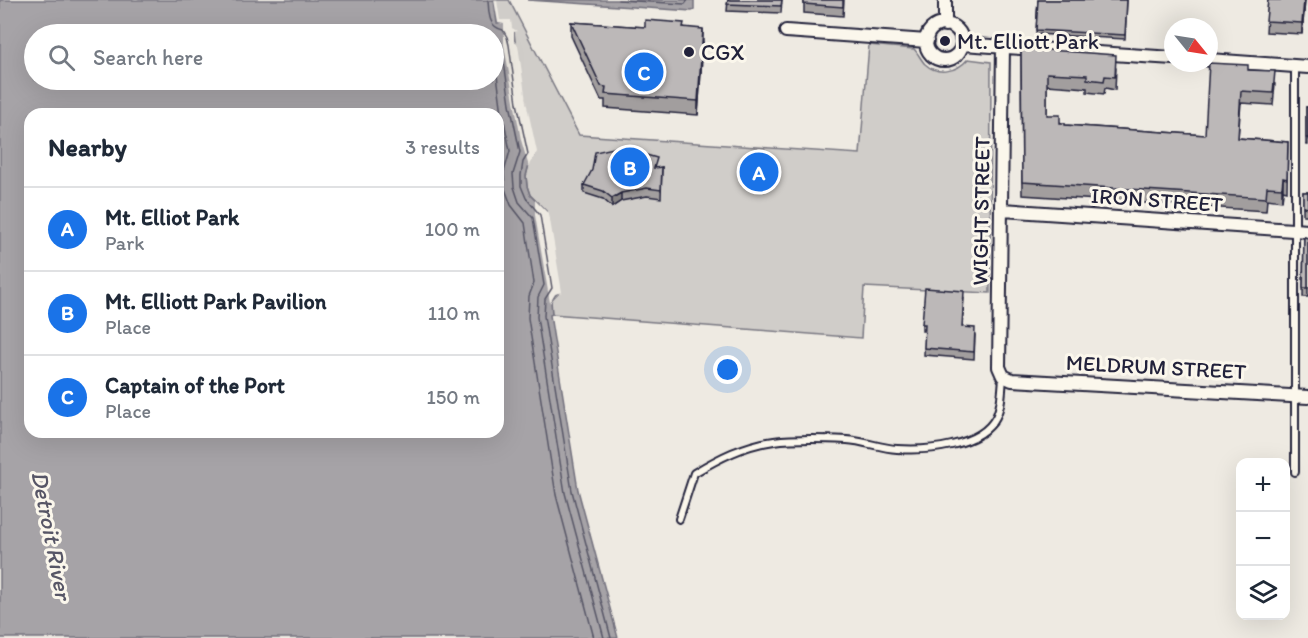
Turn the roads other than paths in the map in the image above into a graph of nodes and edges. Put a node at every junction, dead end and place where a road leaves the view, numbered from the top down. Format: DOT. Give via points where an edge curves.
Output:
graph roads {
  1 [pos="945,0"];
  2 [pos="945,25"];
  3 [pos="786,31"];
  4 [pos="927,41"];
  5 [pos="962,44"];
  6 [pos="1003,46"];
  7 [pos="1164,57"];
  8 [pos="1218,61"];
  9 [pos="1295,66"];
  10 [pos="1308,67"];
  11 [pos="1003,210"];
  12 [pos="1302,231"];
  13 [pos="1003,376"];
  14 [pos="1295,396"];
  15 [pos="1308,397"];
  16 [pos="1295,472"];
  17 [pos="679,519"];
  1 -- 2 [label="street"];
  2 -- 4 [label="street" via="935,28"];
  2 -- 5 [label="street" via="957,30"];
  3 -- 4 [label="street"];
  4 -- 5 [label="street" via="929,51 943,60 953,58"];
  5 -- 6 [label="street"];
  6 -- 7 [label="street"];
  6 -- 11 [label="street, WIGHT STREET"];
  8 -- 9 [label="street"];
  9 -- 10 [label="street"];
  9 -- 12 [label="lane"];
  11 -- 12 [label="street, IRON STREET"];
  11 -- 13 [label="street, WIGHT STREET" via="999,368"];
  12 -- 14 [label="lane"];
  13 -- 14 [label="street, MELDRUM STREET" via="1012,380"];
  13 -- 17 [label="lane" via="996,417 981,434 961,443 897,449 849,440 774,441 728,453 694,473"];
  14 -- 15 [label="street, MELDRUM STREET"];
  14 -- 16 [label="lane"];
}
